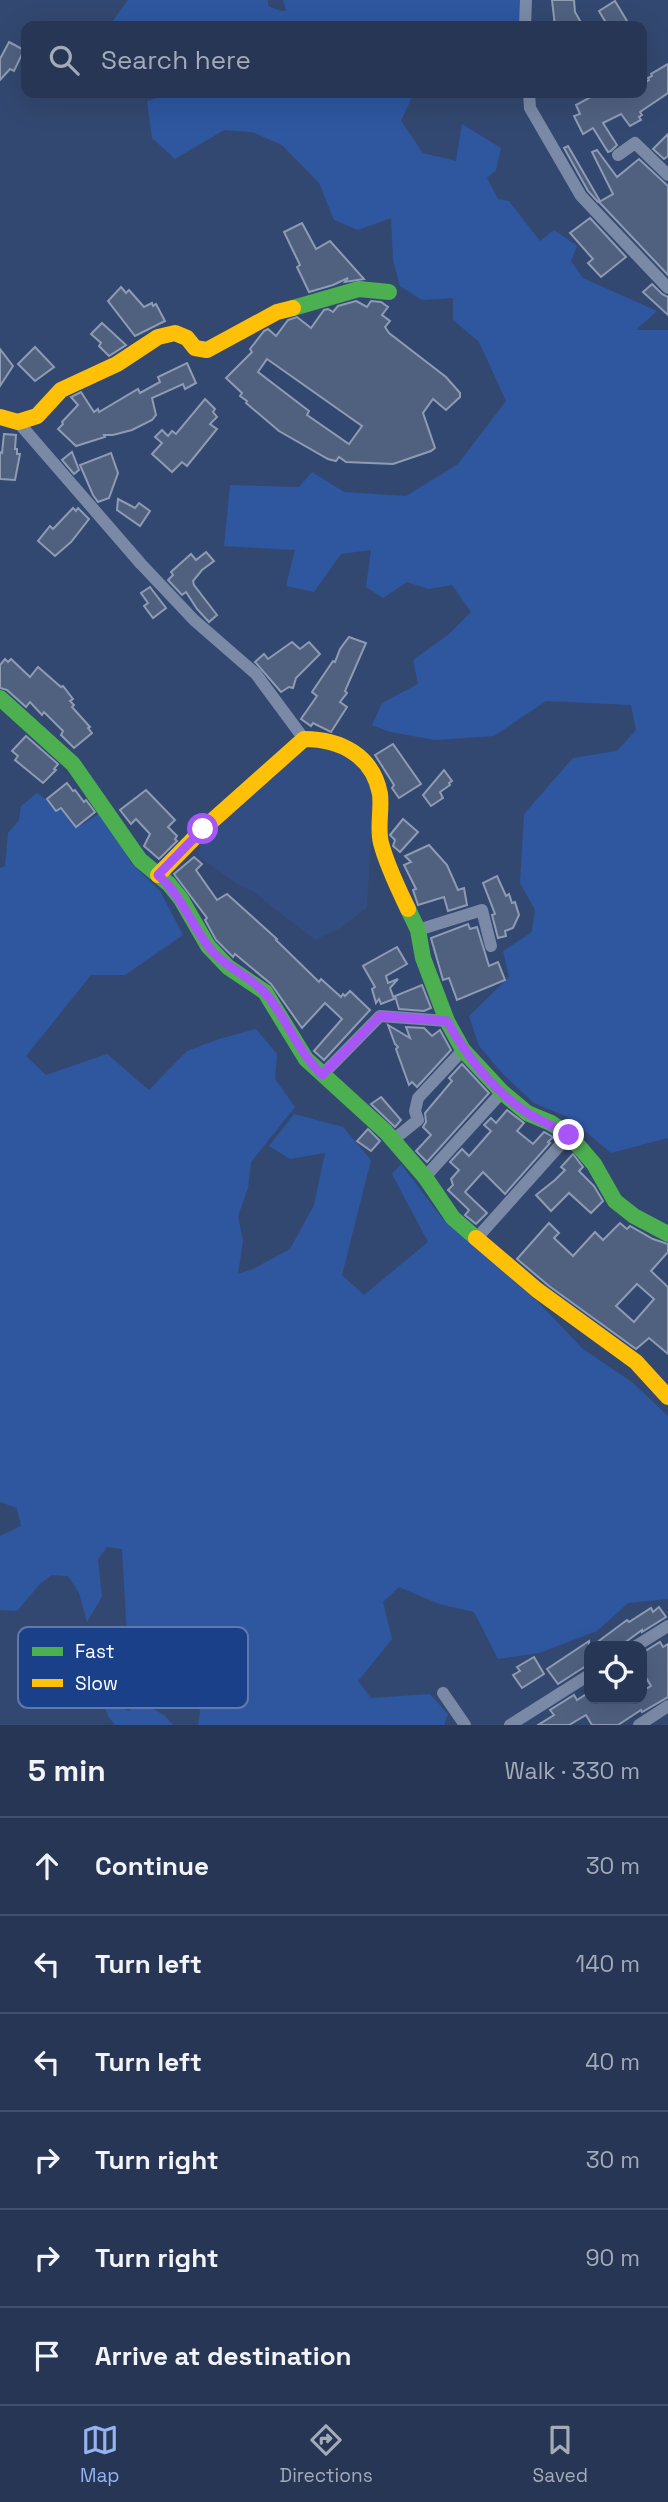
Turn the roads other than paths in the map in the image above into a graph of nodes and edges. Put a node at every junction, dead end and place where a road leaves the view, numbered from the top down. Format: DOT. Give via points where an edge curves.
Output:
graph roads {
  1 [pos="526,0"];
  2 [pos="526,21"];
  3 [pos="529,98"];
  4 [pos="618,155"];
  5 [pos="668,175"];
  6 [pos="668,288"];
  7 [pos="389,292"];
  8 [pos="0,417"];
  9 [pos="18,422"];
  10 [pos="0,698"];
  11 [pos="304,739"];
  12 [pos="158,875"];
  13 [pos="418,930"];
  14 [pos="491,946"];
  15 [pos="447,1021"];
  16 [pos="463,1050"];
  17 [pos="322,1075"];
  18 [pos="502,1092"];
  19 [pos="569,1135"];
  20 [pos="393,1140"];
  21 [pos="425,1177"];
  22 [pos="668,1234"];
  23 [pos="476,1239"];
  24 [pos="665,1387"];
  25 [pos="668,1626"];
  26 [pos="644,1641"];
  27 [pos="584,1678"];
  28 [pos="443,1693"];
  29 [pos="668,1706"];
  30 [pos="465,1725"];
  31 [pos="510,1725"];
  32 [pos="639,1725"];
  1 -- 2 [label="street"];
  3 -- 6 [label="street" via="530,108 581,196"];
  4 -- 5 [label="street" via="635,143"];
  7 -- 9 [label="street" via="359,289 276,312 206,350 195,348 175,333 158,337 117,364 61,390 37,416"];
  8 -- 9 [label="street"];
  9 -- 11 [label="street" via="141,564 194,620 256,674"];
  10 -- 12 [label="street" via="74,764 140,860"];
  11 -- 12 [label="street"];
  11 -- 13 [label="street" via="349,749 366,761 380,796 380,841"];
  12 -- 17 [label="street" via="181,899 208,946 228,967 265,992 306,1059"];
  13 -- 14 [label="street" via="482,909"];
  13 -- 15 [label="street" via="423,958"];
  15 -- 16 [label="street"];
  15 -- 17 [label="street" via="380,1016"];
  16 -- 18 [label="street"];
  16 -- 20 [label="street" via="418,1098 418,1120"];
  17 -- 20 [label="street"];
  18 -- 19 [label="street" via="527,1113"];
  18 -- 21 [label="street"];
  19 -- 22 [label="street" via="594,1164 615,1201"];
  19 -- 23 [label="street"];
  20 -- 21 [label="street"];
  21 -- 23 [label="street" via="453,1217"];
  23 -- 24 [label="street"];
  25 -- 26 [label="street"];
  27 -- 31 [label="street"];
  28 -- 30 [label="street"];
  29 -- 32 [label="street"];
}
